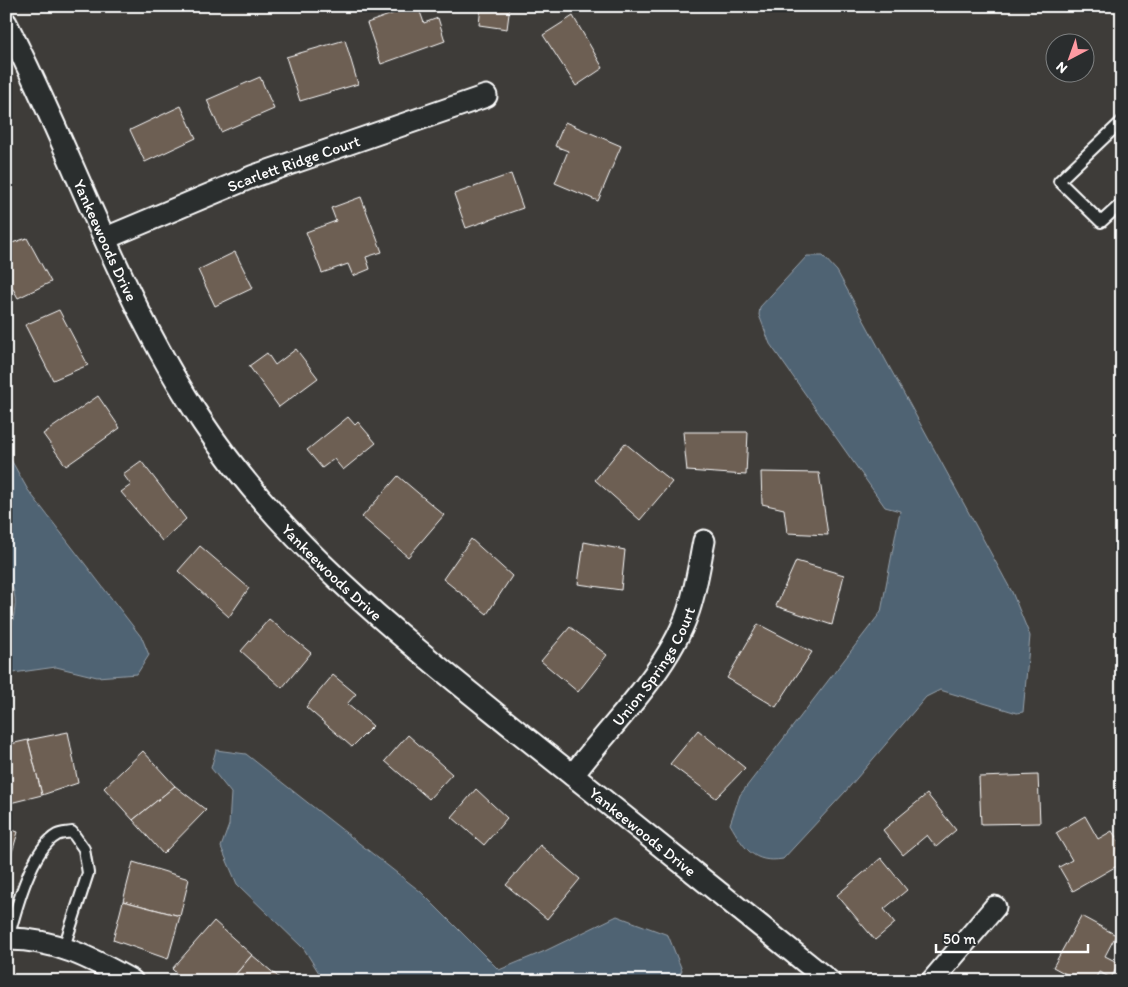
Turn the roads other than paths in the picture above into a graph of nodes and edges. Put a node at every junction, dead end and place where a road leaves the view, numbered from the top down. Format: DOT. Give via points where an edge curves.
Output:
graph roads {
  1 [pos="6,23"];
  2 [pos="486,96"];
  3 [pos="1122,120"];
  4 [pos="1122,203"];
  5 [pos="106,238"];
  6 [pos="704,541"];
  7 [pos="573,776"];
  8 [pos="995,907"];
  9 [pos="7,939"];
  10 [pos="64,947"];
  11 [pos="111,974"];
  12 [pos="132,981"];
  13 [pos="829,981"];
  14 [pos="932,981"];
  1 -- 5 [label="street, Yankeewoods Drive" via="40,88"];
  2 -- 5 [label="street, Scarlett Ridge Court" via="254,176"];
  3 -- 4 [label="lane" via="1059,181 1101,222"];
  5 -- 7 [label="street, Yankeewoods Drive" via="168,368 204,426 250,487 297,540 348,589"];
  6 -- 7 [label="street, Union Springs Court" via="692,599 675,642 660,667"];
  7 -- 13 [label="street, Yankeewoods Drive"];
  8 -- 14 [label="street"];
  9 -- 10 [label="street"];
  9 -- 10 [label="lane" via="40,850 57,835 72,832 84,849 88,873"];
  10 -- 11 [label="street"];
  11 -- 12 [label="street"];
}
